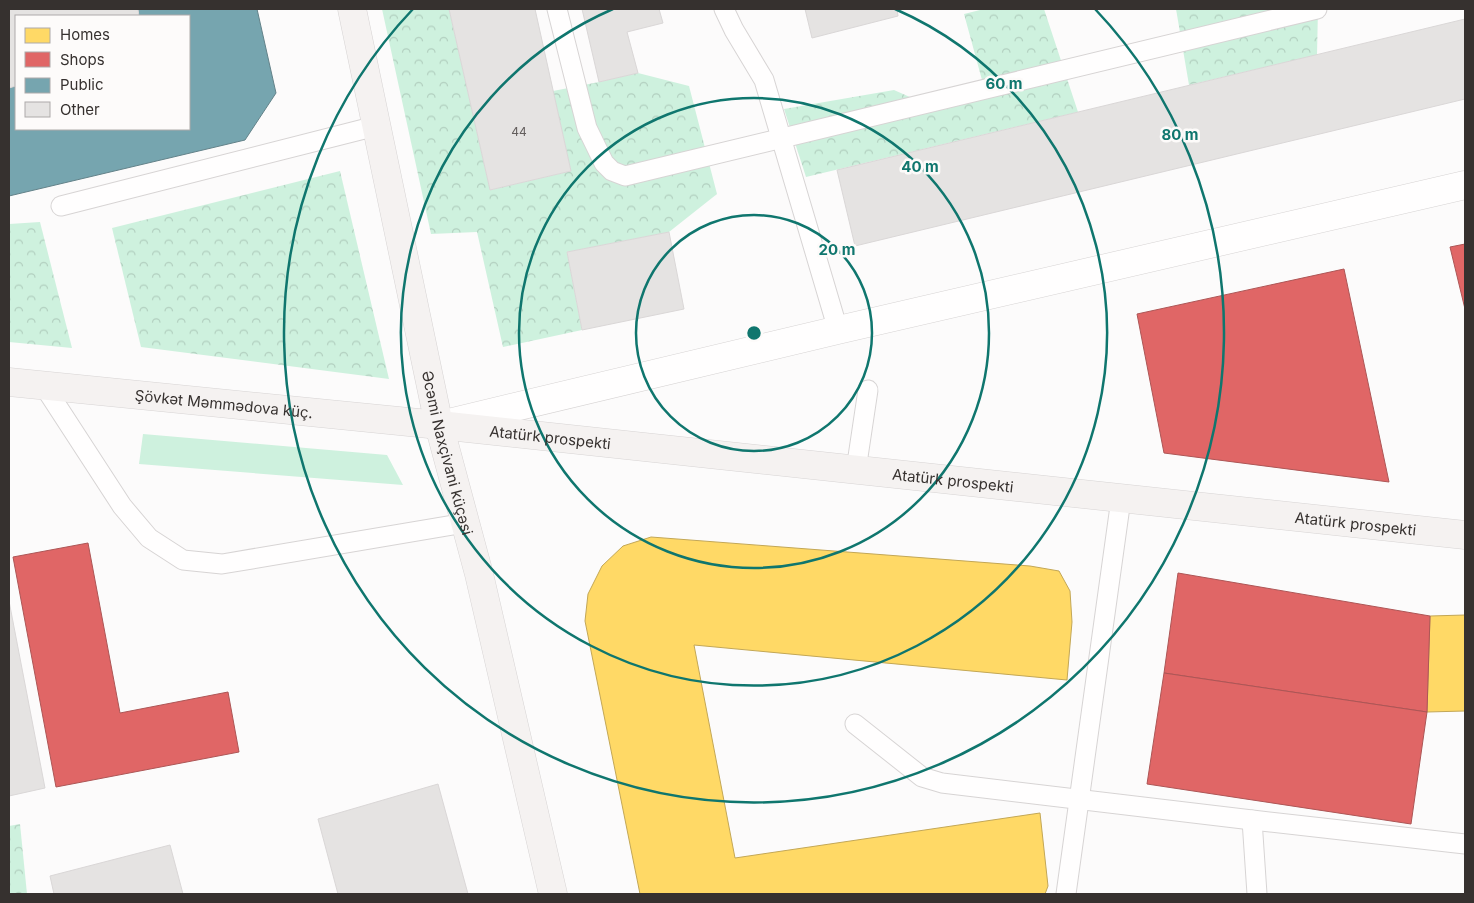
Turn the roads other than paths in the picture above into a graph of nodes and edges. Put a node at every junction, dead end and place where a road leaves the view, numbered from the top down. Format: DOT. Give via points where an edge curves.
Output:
graph roads {
  1 [pos="352,9"];
  2 [pos="557,9"];
  3 [pos="724,9"];
  4 [pos="1317,9"];
  5 [pos="376,126"];
  6 [pos="780,138"];
  7 [pos="1465,185"];
  8 [pos="61,206"];
  9 [pos="838,330"];
  10 [pos="9,382"];
  11 [pos="44,386"];
  12 [pos="868,390"];
  13 [pos="439,425"];
  14 [pos="856,470"];
  15 [pos="1121,498"];
  16 [pos="465,523"];
  17 [pos="1465,535"];
  18 [pos="855,724"];
  19 [pos="1079,800"];
  20 [pos="1252,820"];
  21 [pos="1465,844"];
  22 [pos="552,894"];
  23 [pos="1066,894"];
  24 [pos="1258,894"];
  1 -- 5 [label="main road, Əcəmi Naxçivani küçəsi"];
  2 -- 6 [label="lane" via="587,128 604,163 612,171 625,176"];
  3 -- 6 [label="lane" via="764,80"];
  4 -- 6 [label="lane"];
  5 -- 8 [label="lane"];
  5 -- 13 [label="main road, Əcəmi Naxçivani küçəsi"];
  6 -- 9 [label="lane"];
  7 -- 9 [label="street"];
  9 -- 13 [label="street"];
  10 -- 11 [label="main road, Şövkət Məmmədova küç."];
  11 -- 13 [label="main road, Şövkət Məmmədova küç."];
  11 -- 16 [label="lane" via="122,506 149,538 183,560 222,564"];
  12 -- 14 [label="lane"];
  13 -- 14 [label="main road, Atatürk prospekti"];
  13 -- 16 [label="main road, Əcəmi Naxçivani küçəsi"];
  14 -- 15 [label="main road, Atatürk prospekti"];
  15 -- 17 [label="main road, Atatürk prospekti"];
  15 -- 19 [label="lane"];
  16 -- 22 [label="main road, Əcəmi Naxçivani küçəsi"];
  18 -- 19 [label="lane" via="922,778"];
  19 -- 20 [label="lane"];
  19 -- 23 [label="lane"];
  20 -- 21 [label="lane"];
  20 -- 24 [label="lane"];
}
